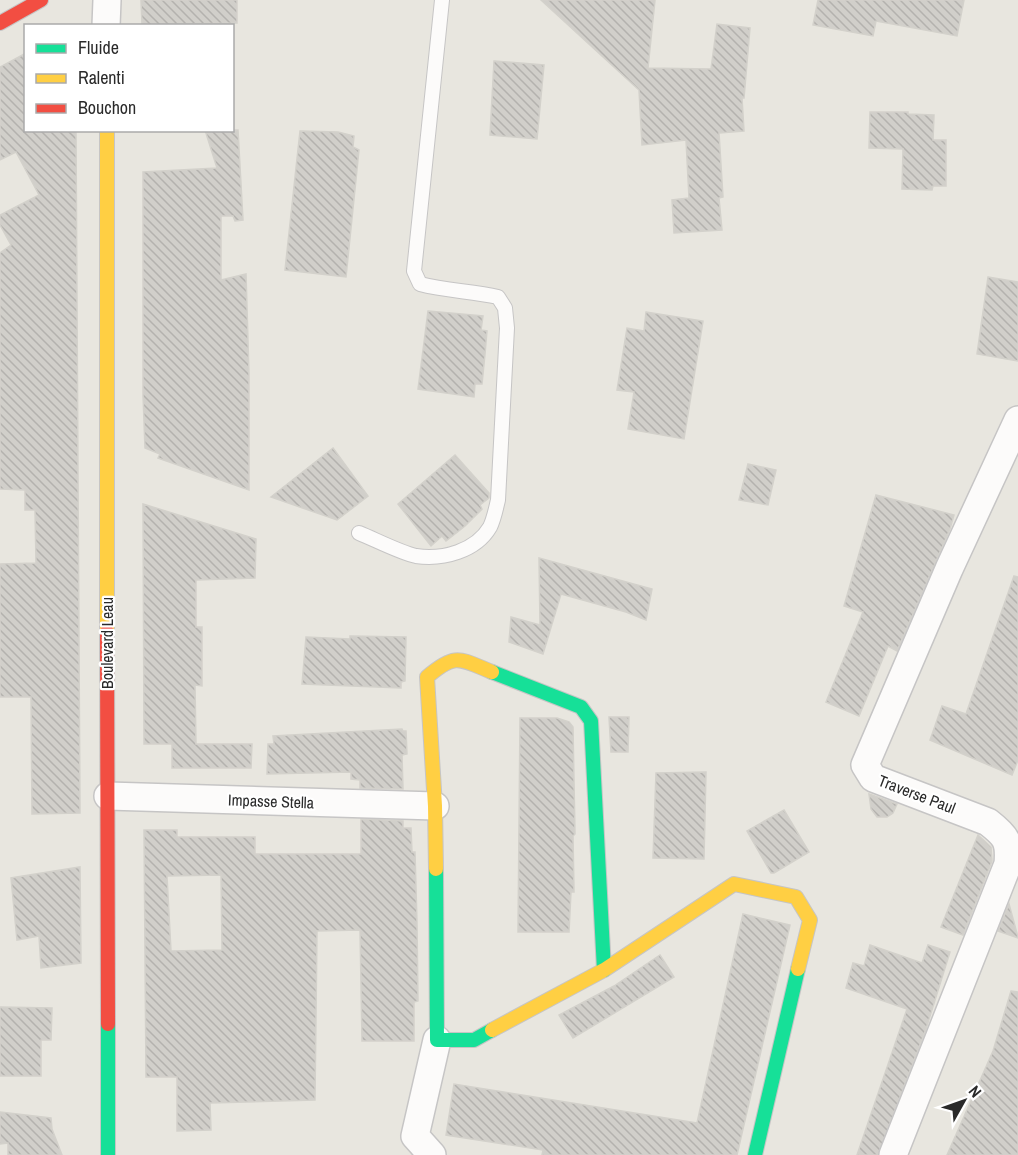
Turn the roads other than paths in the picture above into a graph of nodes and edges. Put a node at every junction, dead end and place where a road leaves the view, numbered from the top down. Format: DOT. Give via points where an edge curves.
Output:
graph roads {
  1 [pos="40,0"];
  2 [pos="107,0"];
  3 [pos="442,0"];
  4 [pos="0,23"];
  5 [pos="106,24"];
  6 [pos="107,132"];
  7 [pos="1018,420"];
  8 [pos="359,533"];
  9 [pos="108,796"];
  10 [pos="435,806"];
  11 [pos="604,970"];
  12 [pos="437,1040"];
  13 [pos="108,1155"];
  14 [pos="432,1155"];
  15 [pos="755,1155"];
  16 [pos="893,1155"];
  1 -- 4 [label="street"];
  2 -- 5 [label="street"];
  3 -- 8 [label="lane" via="414,272 420,284 498,297 505,308 498,500 490,526 477,543 457,553 415,556"];
  6 -- 9 [label="street, Boulevard Leau"];
  7 -- 16 [label="street, Traverse Paul" via="865,765 873,778 988,822 1003,834 1009,848 1008,864"];
  9 -- 10 [label="street, Impasse Stella"];
  9 -- 13 [label="street, Boulevard Leau"];
  10 -- 11 [label="street" via="427,677 444,662 459,659 581,707 591,721"];
  10 -- 12 [label="street"];
  11 -- 12 [label="street" via="474,1040"];
  11 -- 15 [label="street" via="734,884 796,897 810,920"];
  12 -- 14 [label="street" via="415,1136"];
}
